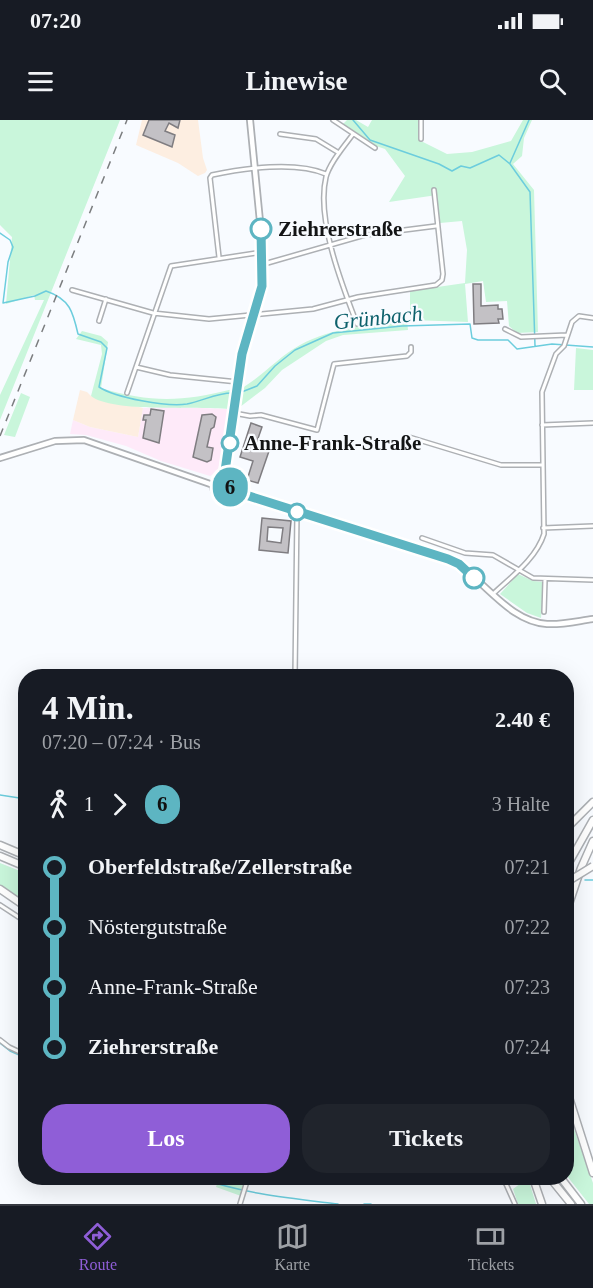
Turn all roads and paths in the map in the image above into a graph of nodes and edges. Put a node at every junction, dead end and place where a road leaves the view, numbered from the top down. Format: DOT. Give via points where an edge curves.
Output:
graph roads {
  1 [pos="250,120"];
  2 [pos="333,120"];
  3 [pos="421,120"];
  4 [pos="280,134"];
  5 [pos="353,134"];
  6 [pos="421,140"];
  7 [pos="375,148"];
  8 [pos="339,153"];
  9 [pos="256,169"];
  10 [pos="327,174"];
  11 [pos="434,190"];
  12 [pos="436,226"];
  13 [pos="331,244"];
  14 [pos="263,252"];
  15 [pos="219,257"];
  16 [pos="264,264"];
  17 [pos="72,290"];
  18 [pos="106,299"];
  19 [pos="348,300"];
  20 [pos="153,313"];
  21 [pos="254,316"];
  22 [pos="593,318"];
  23 [pos="99,321"];
  24 [pos="357,324"];
  25 [pos="505,329"];
  26 [pos="567,335"];
  27 [pos="411,347"];
  28 [pos="136,367"];
  29 [pos="238,382"];
  30 [pos="127,393"];
  31 [pos="234,414"];
  32 [pos="593,423"];
  33 [pos="542,425"];
  34 [pos="409,437"];
  35 [pos="0,458"];
  36 [pos="543,465"];
  37 [pos="224,478"];
  38 [pos="213,485"];
  39 [pos="230,490"];
  40 [pos="297,512"];
  41 [pos="593,526"];
  42 [pos="543,528"];
  43 [pos="422,538"];
  44 [pos="518,570"];
  45 [pos="546,580"];
  46 [pos="593,580"];
  47 [pos="493,594"];
  48 [pos="544,612"];
  49 [pos="593,619"];
  50 [pos="295,669"];
  51 [pos="593,802"];
  52 [pos="593,820"];
  53 [pos="574,821"];
  54 [pos="593,841"];
  55 [pos="0,845"];
  56 [pos="18,853"];
  57 [pos="574,854"];
  58 [pos="0,856"];
  59 [pos="18,864"];
  60 [pos="593,866"];
  61 [pos="574,878"];
  62 [pos="0,889"];
  63 [pos="574,889"];
  64 [pos="18,901"];
  65 [pos="0,905"];
  66 [pos="18,917"];
  67 [pos="0,1040"];
  68 [pos="18,1051"];
  69 [pos="574,1114"];
  70 [pos="593,1173"];
  71 [pos="246,1185"];
  72 [pos="506,1185"];
  73 [pos="535,1185"];
  74 [pos="556,1185"];
  75 [pos="566,1185"];
  76 [pos="240,1204"];
  77 [pos="515,1204"];
  78 [pos="542,1204"];
  79 [pos="571,1204"];
  80 [pos="581,1204"];
  1 -- 9 [label="main road"];
  2 -- 5 [label="street"];
  3 -- 6 [label="street"];
  4 -- 8 [label="street" via="316,140"];
  5 -- 7 [label="street"];
  5 -- 8 [label="street"];
  8 -- 10 [label="street"];
  9 -- 10 [label="street" via="292,167"];
  9 -- 14 [label="main road"];
  9 -- 15 [label="street" via="210,178"];
  10 -- 13 [label="street" via="325,199"];
  11 -- 12 [label="street"];
  12 -- 13 [label="street" via="364,235"];
  12 -- 19 [label="street" via="443,274 440,284"];
  13 -- 16 [label="street"];
  13 -- 19 [label="street"];
  14 -- 15 [label="street"];
  14 -- 16 [label="main road"];
  15 -- 20 [label="street" via="171,266"];
  16 -- 21 [label="main road"];
  17 -- 18 [label="street"];
  18 -- 20 [label="street"];
  18 -- 23 [label="street"];
  19 -- 21 [label="street"];
  19 -- 24 [label="street"];
  20 -- 21 [label="street" via="209,319"];
  20 -- 28 [label="street"];
  21 -- 29 [label="main road"];
  22 -- 26 [label="street" via="574,319"];
  25 -- 26 [label="street" via="515,335"];
  26 -- 33 [label="street" via="544,383"];
  27 -- 31 [label="street" via="407,356 334,364 316,430 261,415"];
  28 -- 29 [label="street"];
  28 -- 30 [label="street"];
  29 -- 31 [label="main road"];
  31 -- 37 [label="main road"];
  32 -- 33 [label="street"];
  33 -- 36 [label="street"];
  34 -- 36 [label="street" via="501,465"];
  35 -- 38 [label="main road" via="55,441 84,440"];
  36 -- 42 [label="street"];
  37 -- 38 [label="main road"];
  37 -- 39 [label="main road"];
  38 -- 39 [label="main road" via="220,495"];
  39 -- 40 [label="main road"];
  40 -- 47 [label="main road" via="448,559"];
  40 -- 50 [label="street"];
  41 -- 42 [label="street"];
  42 -- 44 [label="street" via="539,547"];
  43 -- 44 [label="street" via="465,553 493,555"];
  44 -- 45 [label="street"];
  44 -- 47 [label="street"];
  45 -- 46 [label="street"];
  45 -- 48 [label="street"];
  47 -- 49 [label="main road" via="535,622 555,624"];
  51 -- 53 [label="highway"];
  52 -- 57 [label="highway"];
  54 -- 63 [label="highway"];
  55 -- 56 [label="highway"];
  58 -- 59 [label="highway"];
  60 -- 61 [label="highway, bridge"];
  62 -- 64 [label="highway"];
  65 -- 66 [label="street"];
  67 -- 68 [label="street"];
  69 -- 70 [label="highway"];
  71 -- 76 [label="street"];
  72 -- 77 [label="street"];
  73 -- 78 [label="highway"];
  74 -- 79 [label="highway"];
  75 -- 80 [label="highway"];
}
